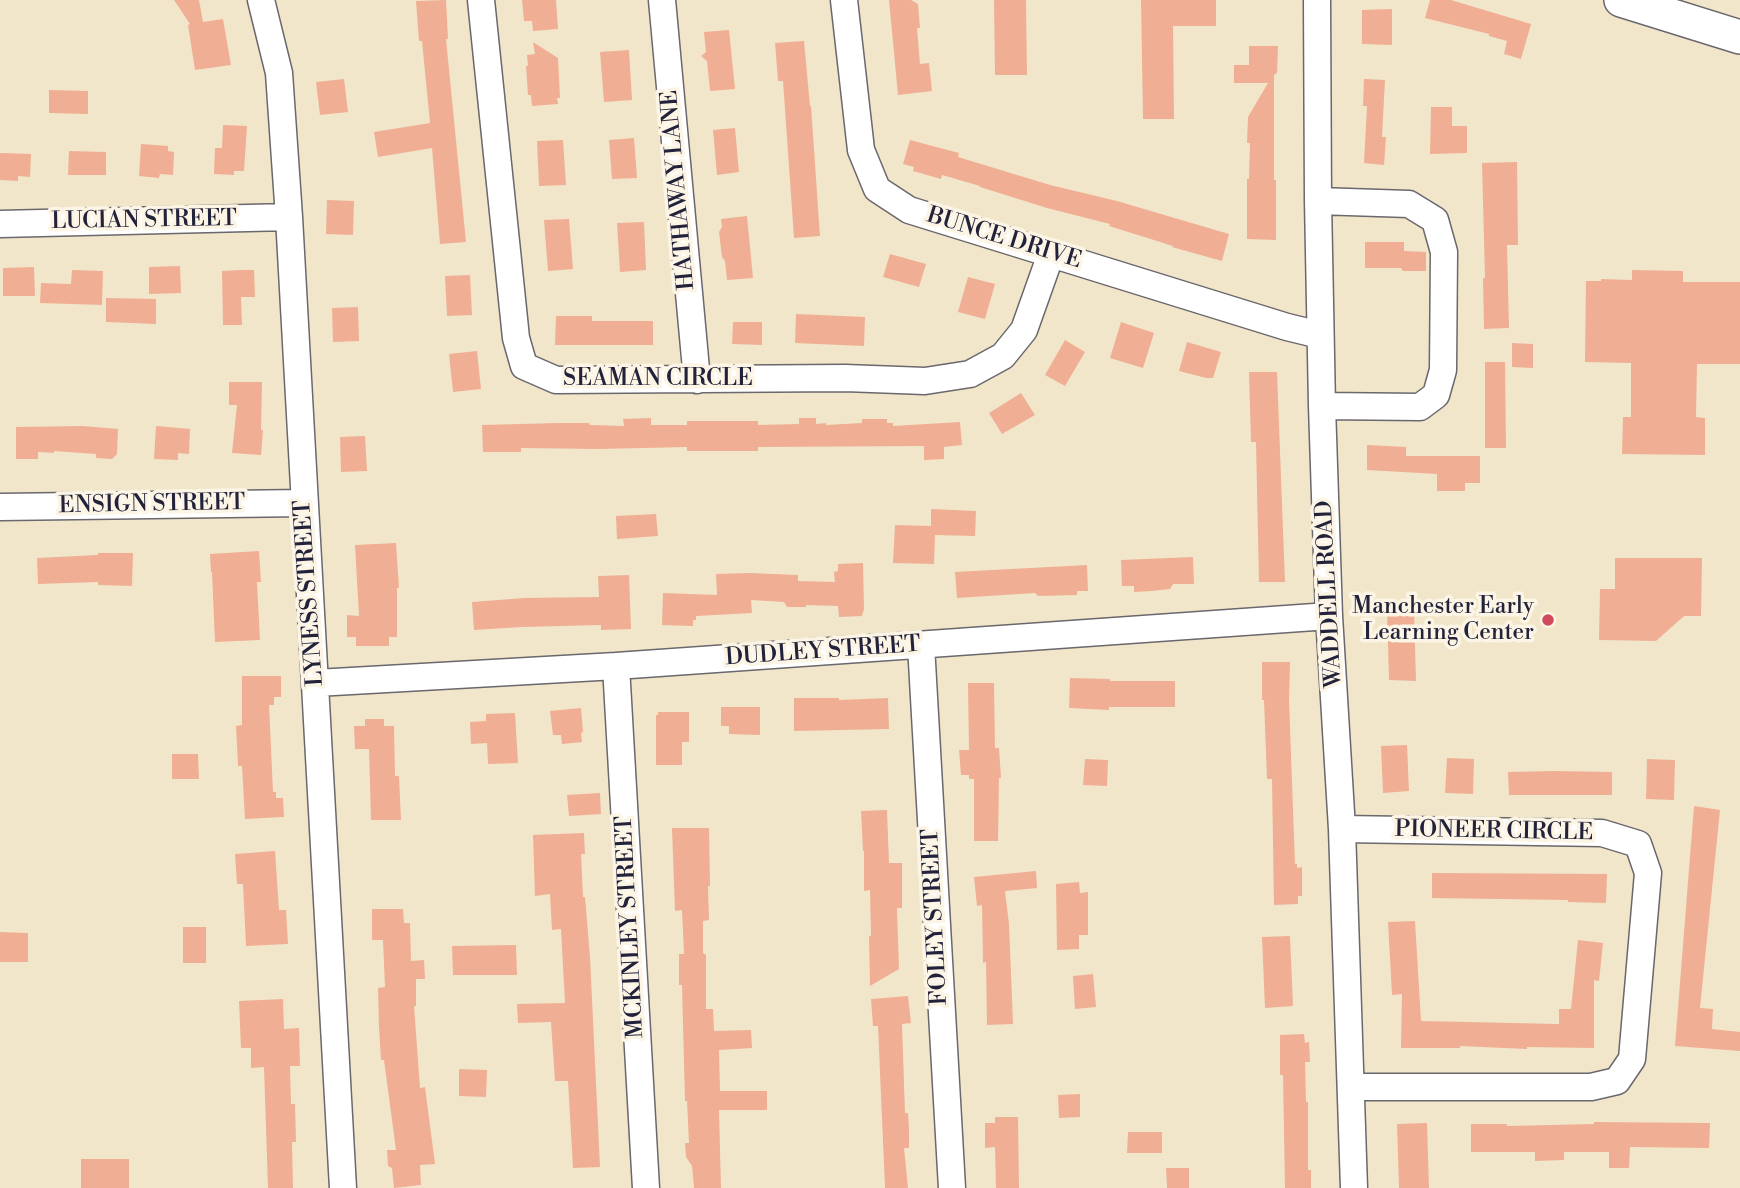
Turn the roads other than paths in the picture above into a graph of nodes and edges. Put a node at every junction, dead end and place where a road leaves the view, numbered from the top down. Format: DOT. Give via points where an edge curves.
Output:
graph roads {
  1 [pos="261,0"];
  2 [pos="481,0"];
  3 [pos="662,0"];
  4 [pos="844,0"];
  5 [pos="1317,0"];
  6 [pos="1621,0"];
  7 [pos="1740,37"];
  8 [pos="1318,201"];
  9 [pos="289,218"];
  10 [pos="0,224"];
  11 [pos="1051,254"];
  12 [pos="1320,335"];
  13 [pos="697,380"];
  14 [pos="1322,406"];
  15 [pos="304,503"];
  16 [pos="0,507"];
  17 [pos="1329,616"];
  18 [pos="920,645"];
  19 [pos="616,666"];
  20 [pos="316,682"];
  21 [pos="1342,829"];
  22 [pos="1351,1087"];
  23 [pos="343,1188"];
  24 [pos="646,1188"];
  25 [pos="952,1188"];
  26 [pos="1354,1188"];
  1 -- 9 [label="street, LYNESS STREET" via="279,73"];
  2 -- 13 [label="street, SEAMAN CIRCLE" via="516,338 524,366 556,380"];
  3 -- 13 [label="street, HATHAWAY LANE"];
  4 -- 11 [label="street, BUNCE DRIVE" via="861,150 877,189 909,210"];
  5 -- 8 [label="street, WADDELL ROAD"];
  6 -- 7 [label="main road"];
  8 -- 12 [label="street, WADDELL ROAD"];
  8 -- 14 [label="street" via="1409,204 1435,220 1444,251 1443,370 1436,395 1420,407"];
  9 -- 10 [label="street, LUCIAN STREET"];
  9 -- 15 [label="street, LYNESS STREET"];
  11 -- 12 [label="street, BUNCE DRIVE"];
  11 -- 13 [label="street, SEAMAN CIRCLE" via="1024,330 1003,356 970,374 925,381"];
  12 -- 14 [label="street, WADDELL ROAD"];
  14 -- 17 [label="street, WADDELL ROAD"];
  15 -- 16 [label="street, ENSIGN STREET"];
  15 -- 20 [label="street, LYNESS STREET"];
  17 -- 18 [label="street, DUDLEY STREET"];
  17 -- 21 [label="street, WADDELL ROAD"];
  18 -- 19 [label="street, DUDLEY STREET"];
  18 -- 25 [label="street, FOLEY STREET"];
  19 -- 20 [label="street, DUDLEY STREET"];
  19 -- 24 [label="street, MCKINLEY STREET"];
  20 -- 23 [label="street, LYNESS STREET"];
  21 -- 22 [label="street, WADDELL ROAD"];
  21 -- 22 [label="street, PIONEER CIRCLE" via="1602,833 1638,844 1648,873 1632,1059 1617,1081 1591,1087"];
  22 -- 26 [label="street, WADDELL ROAD"];
}
